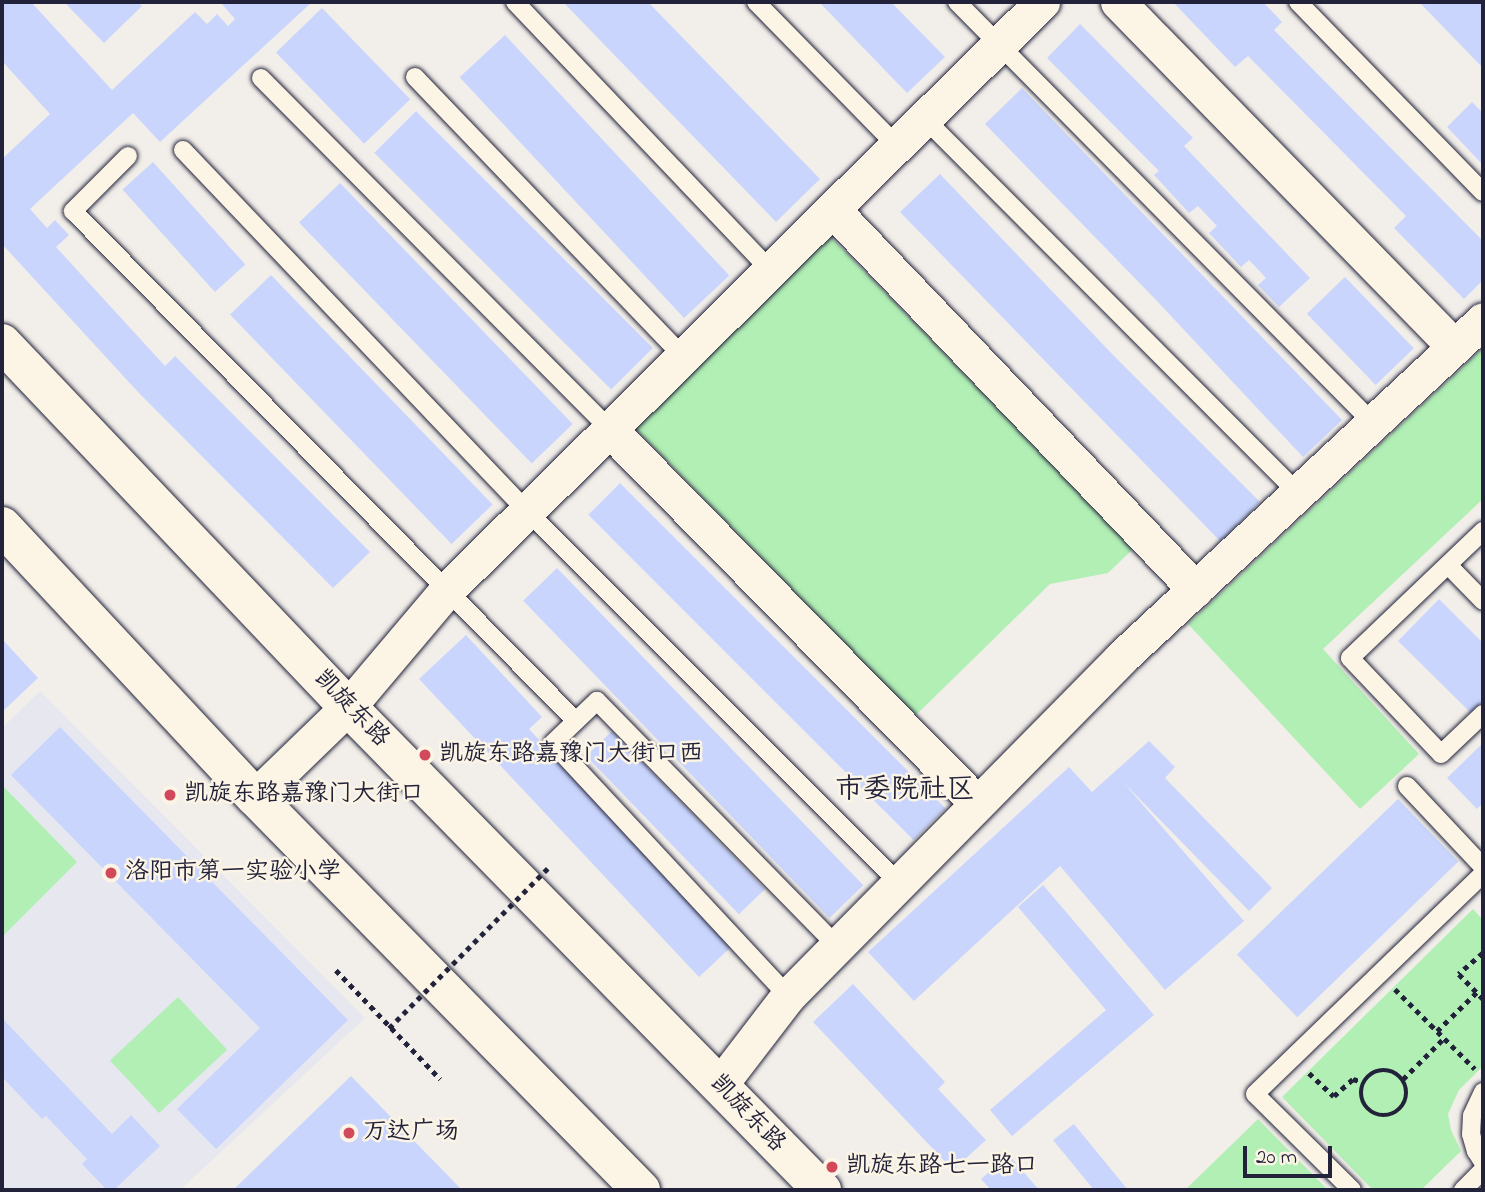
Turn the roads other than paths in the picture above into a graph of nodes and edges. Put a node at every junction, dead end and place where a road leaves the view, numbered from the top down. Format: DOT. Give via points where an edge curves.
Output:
graph roads {
  1 [pos="515,2"];
  2 [pos="756,2"];
  3 [pos="957,2"];
  4 [pos="1041,2"];
  5 [pos="1118,2"];
  6 [pos="1298,2"];
  7 [pos="999,44"];
  8 [pos="415,77"];
  9 [pos="261,78"];
  10 [pos="923,118"];
  11 [pos="896,145"];
  12 [pos="183,150"];
  13 [pos="128,156"];
  14 [pos="1483,192"];
  15 [pos="832,209"];
  16 [pos="770,270"];
  17 [pos="1483,320"];
  18 [pos="2,342"];
  19 [pos="1455,347"];
  20 [pos="683,356"];
  21 [pos="1373,423"];
  22 [pos="609,429"];
  23 [pos="1298,493"];
  24 [pos="527,510"];
  25 [pos="2,526"];
  26 [pos="1483,531"];
  27 [pos="1448,565"];
  28 [pos="1195,589"];
  29 [pos="447,590"];
  30 [pos="1483,601"];
  31 [pos="348,707"];
  32 [pos="1483,714"];
  33 [pos="576,721"];
  34 [pos="1406,786"];
  35 [pos="255,797"];
  36 [pos="978,803"];
  37 [pos="1483,867"];
  38 [pos="1483,874"];
  39 [pos="899,883"];
  40 [pos="837,946"];
  41 [pos="788,996"];
  42 [pos="719,1086"];
  43 [pos="1483,1092"];
  44 [pos="1483,1162"];
  45 [pos="1483,1170"];
  46 [pos="641,1190"];
  47 [pos="822,1190"];
  48 [pos="1352,1190"];
  49 [pos="1463,1190"];
  1 -- 16 [label="lane"];
  2 -- 11 [label="lane"];
  3 -- 7 [label="lane"];
  4 -- 7 [label="street"];
  5 -- 19 [label="street"];
  6 -- 14 [label="lane"];
  7 -- 10 [label="street"];
  7 -- 21 [label="lane"];
  8 -- 20 [label="lane"];
  9 -- 22 [label="lane"];
  10 -- 11 [label="street"];
  10 -- 23 [label="lane"];
  11 -- 15 [label="street"];
  12 -- 24 [label="lane"];
  13 -- 29 [label="lane" via="73,211"];
  15 -- 16 [label="street"];
  15 -- 28 [label="street"];
  16 -- 20 [label="street"];
  17 -- 19 [label="street"];
  18 -- 31 [label="main road, 凯旋东路"];
  19 -- 21 [label="street"];
  20 -- 22 [label="street"];
  21 -- 23 [label="street"];
  22 -- 24 [label="street"];
  22 -- 36 [label="street"];
  23 -- 28 [label="street"];
  24 -- 29 [label="street"];
  24 -- 39 [label="lane"];
  25 -- 35 [label="main road"];
  26 -- 27 [label="lane"];
  27 -- 30 [label="lane"];
  27 -- 32 [label="lane" via="1350,658 1441,754"];
  28 -- 36 [label="street"];
  29 -- 31 [label="street"];
  29 -- 33 [label="lane"];
  31 -- 35 [label="street"];
  31 -- 42 [label="main road, 凯旋东路"];
  33 -- 40 [label="lane" via="597,701"];
  33 -- 41 [label="lane" via="553,743"];
  34 -- 37 [label="lane"];
  35 -- 46 [label="main road"];
  36 -- 39 [label="street"];
  38 -- 48 [label="lane" via="1255,1094"];
  39 -- 40 [label="street"];
  40 -- 41 [label="street"];
  41 -- 42 [label="street"];
  42 -- 47 [label="main road, 凯旋东路"];
  43 -- 44 [label="lane" via="1472,1116 1471,1134"];
  45 -- 49 [label="lane"];
}
